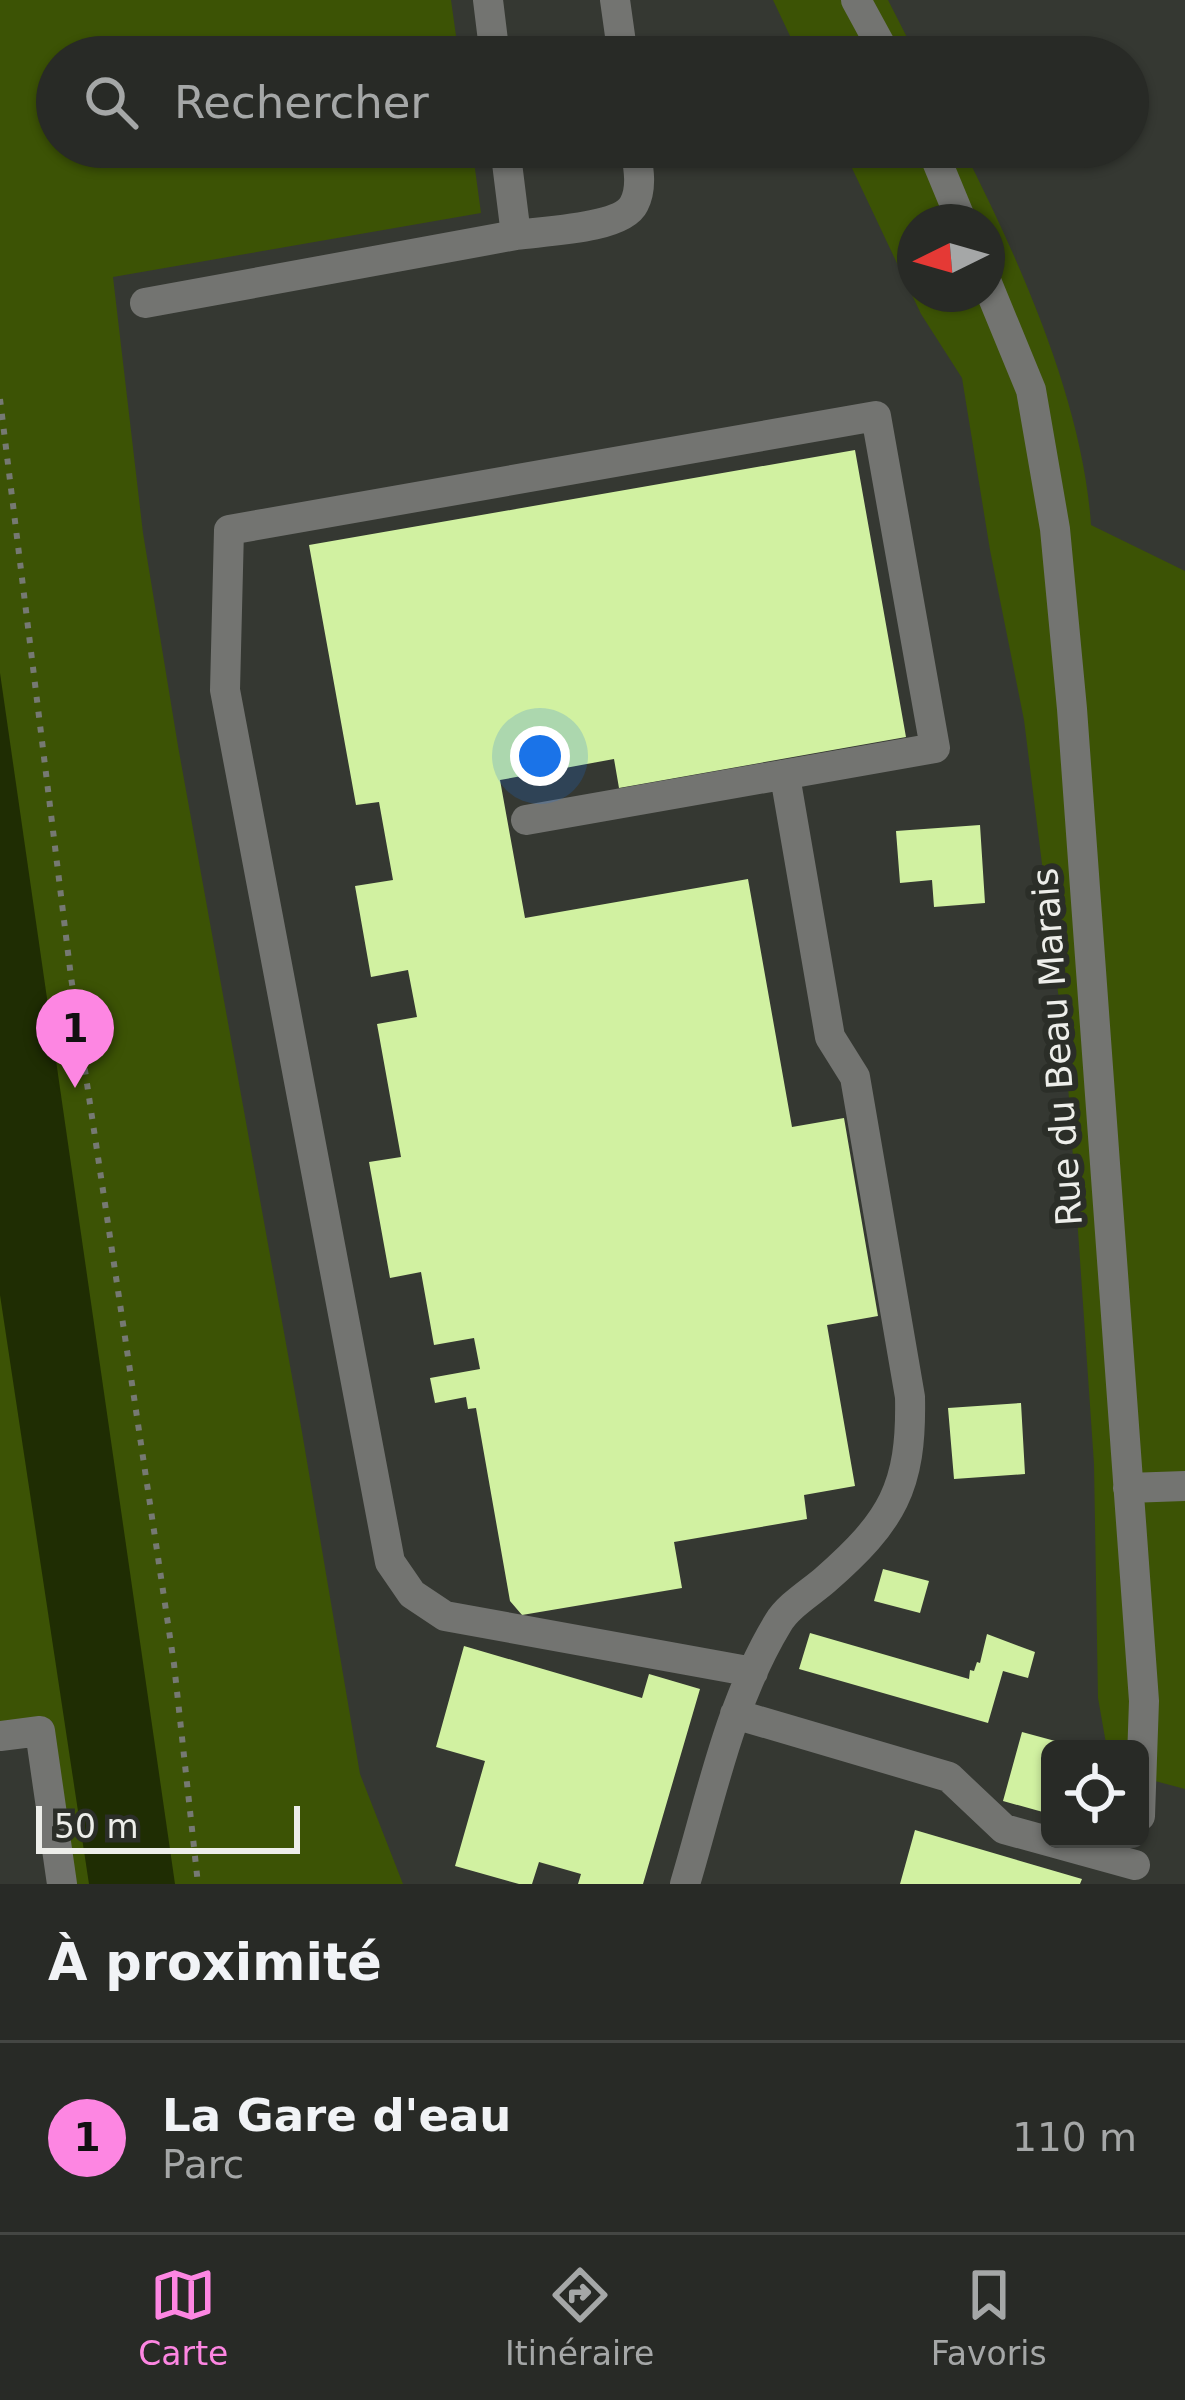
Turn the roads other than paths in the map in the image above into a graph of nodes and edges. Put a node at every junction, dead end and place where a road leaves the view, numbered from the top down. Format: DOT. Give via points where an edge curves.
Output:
graph roads {
  1 [pos="488,0"];
  2 [pos="615,0"];
  3 [pos="856,0"];
  4 [pos="492,36"];
  5 [pos="620,36"];
  6 [pos="876,36"];
  7 [pos="508,168"];
  8 [pos="638,168"];
  9 [pos="940,168"];
  10 [pos="955,204"];
  11 [pos="516,235"];
  12 [pos="145,302"];
  13 [pos="999,312"];
  14 [pos="785,776"];
  15 [pos="526,820"];
  16 [pos="1185,1486"];
  17 [pos="1128,1488"];
  18 [pos="753,1672"];
  19 [pos="735,1714"];
  20 [pos="0,1736"];
  21 [pos="1143,1740"];
  22 [pos="1135,1863"];
  23 [pos="62,1884"];
  24 [pos="685,1884"];
  1 -- 4 [label="street"];
  2 -- 5 [label="street"];
  3 -- 6 [label="street"];
  7 -- 11 [label="street"];
  8 -- 11 [label="street" via="634,206 618,220"];
  9 -- 10 [label="street"];
  11 -- 12 [label="street"];
  13 -- 17 [label="street, Rue du Beau Marais" via="1031,390 1055,529"];
  14 -- 15 [label="street"];
  14 -- 18 [label="street" via="830,1036 855,1077 910,1397 911,1444 896,1496 871,1539 780,1618"];
  14 -- 18 [label="street" via="935,748 876,416 230,530 225,690 390,1562 412,1594 446,1616"];
  16 -- 17 [label="street"];
  17 -- 21 [label="street, Rue du Beau Marais"];
  18 -- 19 [label="street"];
  19 -- 22 [label="street" via="949,1777 1004,1829"];
  19 -- 24 [label="street"];
  20 -- 23 [label="street" via="40,1731"];
}
